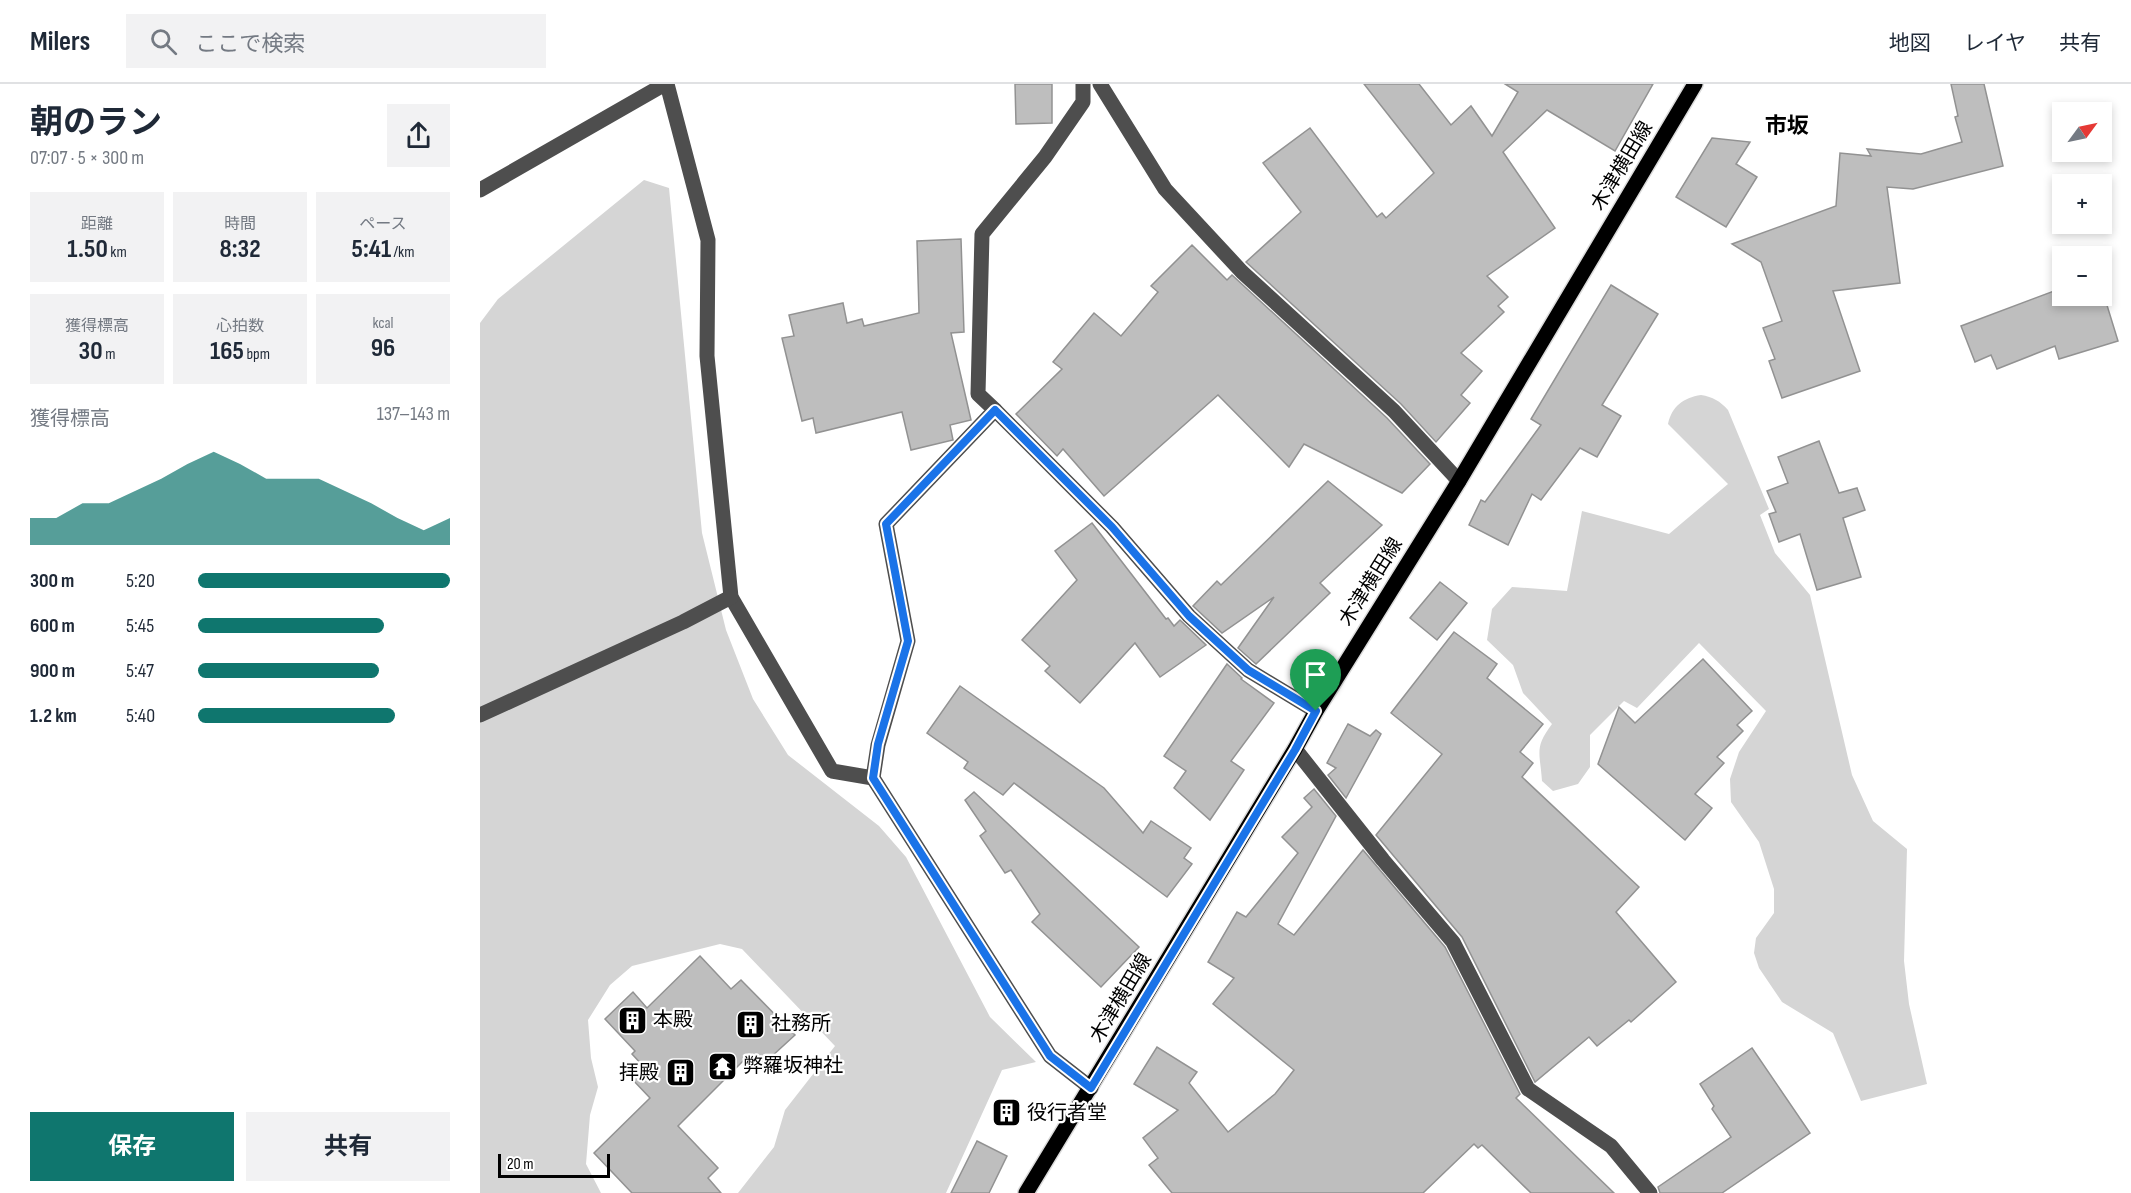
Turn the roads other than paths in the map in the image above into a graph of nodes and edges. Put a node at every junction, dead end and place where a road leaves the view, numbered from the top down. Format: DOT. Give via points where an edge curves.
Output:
graph roads {
  1 [pos="666,84"];
  2 [pos="1083,84"];
  3 [pos="1100,84"];
  4 [pos="1695,84"];
  5 [pos="480,190"];
  6 [pos="995,410"];
  7 [pos="1459,481"];
  8 [pos="731,597"];
  9 [pos="1316,711"];
  10 [pos="480,715"];
  11 [pos="1295,750"];
  12 [pos="873,778"];
  13 [pos="1091,1088"];
  14 [pos="1026,1193"];
  15 [pos="1650,1193"];
  1 -- 5 [label="street"];
  1 -- 8 [label="street" via="708,240 707,356"];
  2 -- 6 [label="street" via="1083,102 1045,157 982,234 978,394"];
  3 -- 7 [label="street" via="1165,189 1242,272 1394,411"];
  4 -- 7 [label="main road, 木津横田線"];
  6 -- 9 [label="street" via="1112,527 1189,616 1248,670"];
  6 -- 12 [label="street" via="886,524 908,641 878,744"];
  7 -- 9 [label="main road, 木津横田線"];
  8 -- 10 [label="street"];
  8 -- 12 [label="street" via="832,771"];
  9 -- 11 [label="main road, 木津横田線"];
  11 -- 13 [label="main road, 木津横田線"];
  11 -- 15 [label="street" via="1453,942 1528,1089 1611,1146"];
  12 -- 13 [label="street" via="1050,1056"];
  13 -- 14 [label="main road, 木津横田線"];
}
